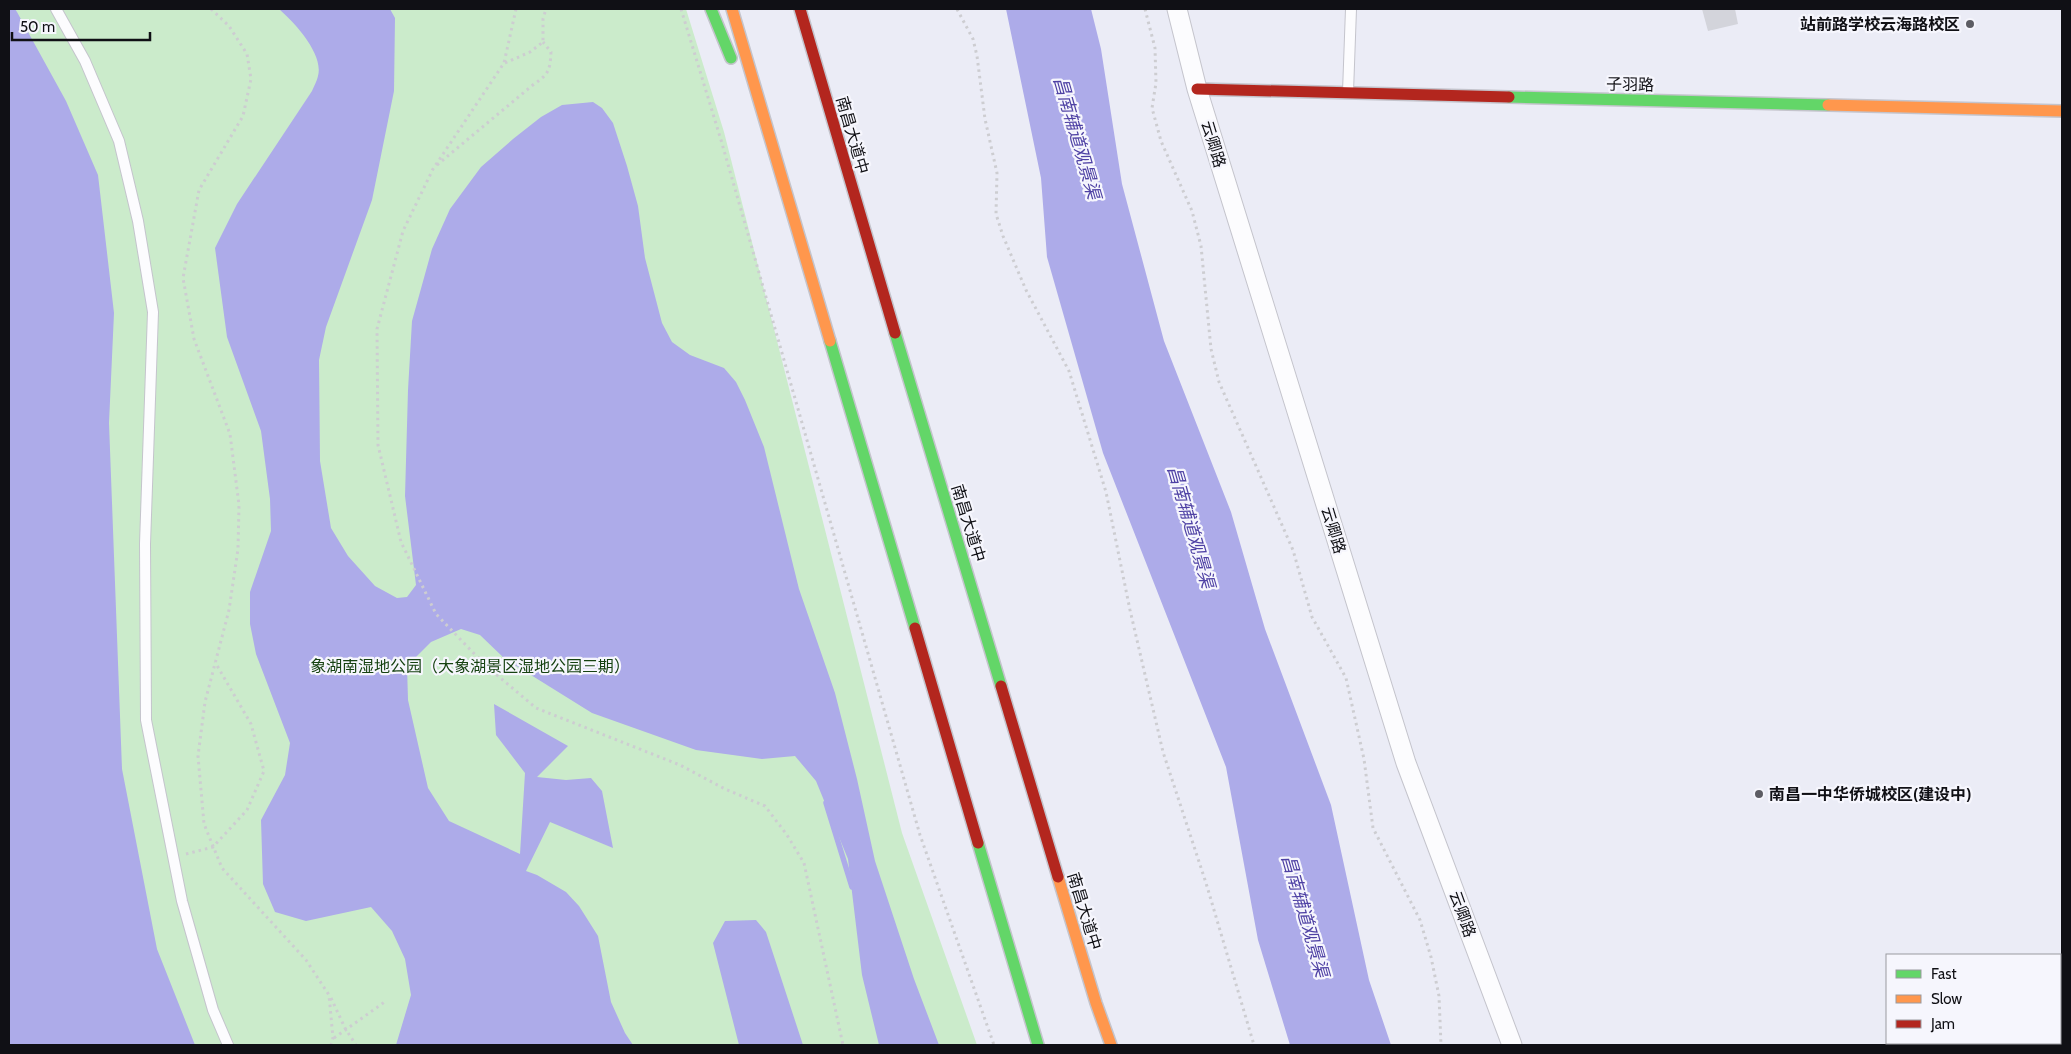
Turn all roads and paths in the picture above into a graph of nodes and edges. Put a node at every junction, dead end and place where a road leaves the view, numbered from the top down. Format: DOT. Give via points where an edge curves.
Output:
graph roads {
  1 [pos="56,9"];
  2 [pos="211,9"];
  3 [pos="516,9"];
  4 [pos="546,9"];
  5 [pos="682,9"];
  6 [pos="711,9"];
  7 [pos="732,9"];
  8 [pos="800,9"];
  9 [pos="957,9"];
  10 [pos="1145,9"];
  11 [pos="1177,9"];
  12 [pos="1351,9"];
  13 [pos="543,42"];
  14 [pos="504,63"];
  15 [pos="829,67"];
  16 [pos="736,71"];
  17 [pos="743,89"];
  18 [pos="1197,89"];
  19 [pos="1348,93"];
  20 [pos="2062,111"];
  21 [pos="433,169"];
  22 [pos="856,203"];
  23 [pos="790,205"];
  24 [pos="216,662"];
  25 [pos="213,847"];
  26 [pos="173,857"];
  27 [pos="329,995"];
  28 [pos="386,1002"];
  29 [pos="346,1028"];
  30 [pos="333,1038"];
  31 [pos="228,1045"];
  32 [pos="331,1045"];
  33 [pos="356,1045"];
  34 [pos="843,1045"];
  35 [pos="994,1045"];
  36 [pos="1038,1045"];
  37 [pos="1111,1045"];
  38 [pos="1254,1045"];
  39 [pos="1441,1045"];
  40 [pos="1512,1045"];
  1 -- 26 [label="lane" via="85,61 119,142 138,221 154,312 144,544 146,720"];
  2 -- 24 [label="path" via="229,26 247,54 252,79 243,116 199,190 183,278 194,340 230,434 240,505 238,549 229,610"];
  3 -- 14 [label="path"];
  4 -- 13 [label="path"];
  5 -- 35 [label="path" via="920,835"];
  6 -- 16 [label="main road"];
  7 -- 23 [label="main road"];
  8 -- 22 [label="main road, 南昌大道中"];
  9 -- 38 [label="path" via="978,56 985,119 997,173 996,214 1026,290 1069,371 1106,492 1163,752 1206,882"];
  10 -- 39 [label="path" via="1155,48 1156,83 1152,108 1161,141 1192,211 1201,246 1210,349 1219,382 1293,550 1312,617 1346,678 1364,760 1373,828 1420,920 1431,957 1439,996"];
  11 -- 18 [label="street, 云卿路"];
  12 -- 19 [label="lane"];
  13 -- 14 [label="path" via="530,52"];
  13 -- 21 [label="path" via="551,52 547,76"];
  14 -- 21 [label="path"];
  15 -- 22 [label="main road"];
  17 -- 23 [label="main road"];
  18 -- 19 [label="main road, 子羽路"];
  18 -- 40 [label="street, 云卿路" via="1406,763"];
  19 -- 20 [label="main road, 子羽路"];
  21 -- 34 [label="path" via="403,231 377,329 378,445 401,542 436,614 485,665 536,708 680,765 765,806 804,863"];
  22 -- 37 [label="main road, 南昌大道中"];
  23 -- 36 [label="main road"];
  24 -- 25 [label="path" via="205,702 198,756 204,824"];
  24 -- 25 [label="path" via="251,724 264,771 246,810"];
  25 -- 26 [label="path"];
  25 -- 27 [label="path" via="222,868 306,960"];
  26 -- 31 [label="lane" via="213,1010"];
  27 -- 29 [label="path"];
  27 -- 30 [label="path"];
  28 -- 29 [label="path"];
  29 -- 30 [label="path"];
  29 -- 33 [label="path"];
  30 -- 32 [label="path"];
}
